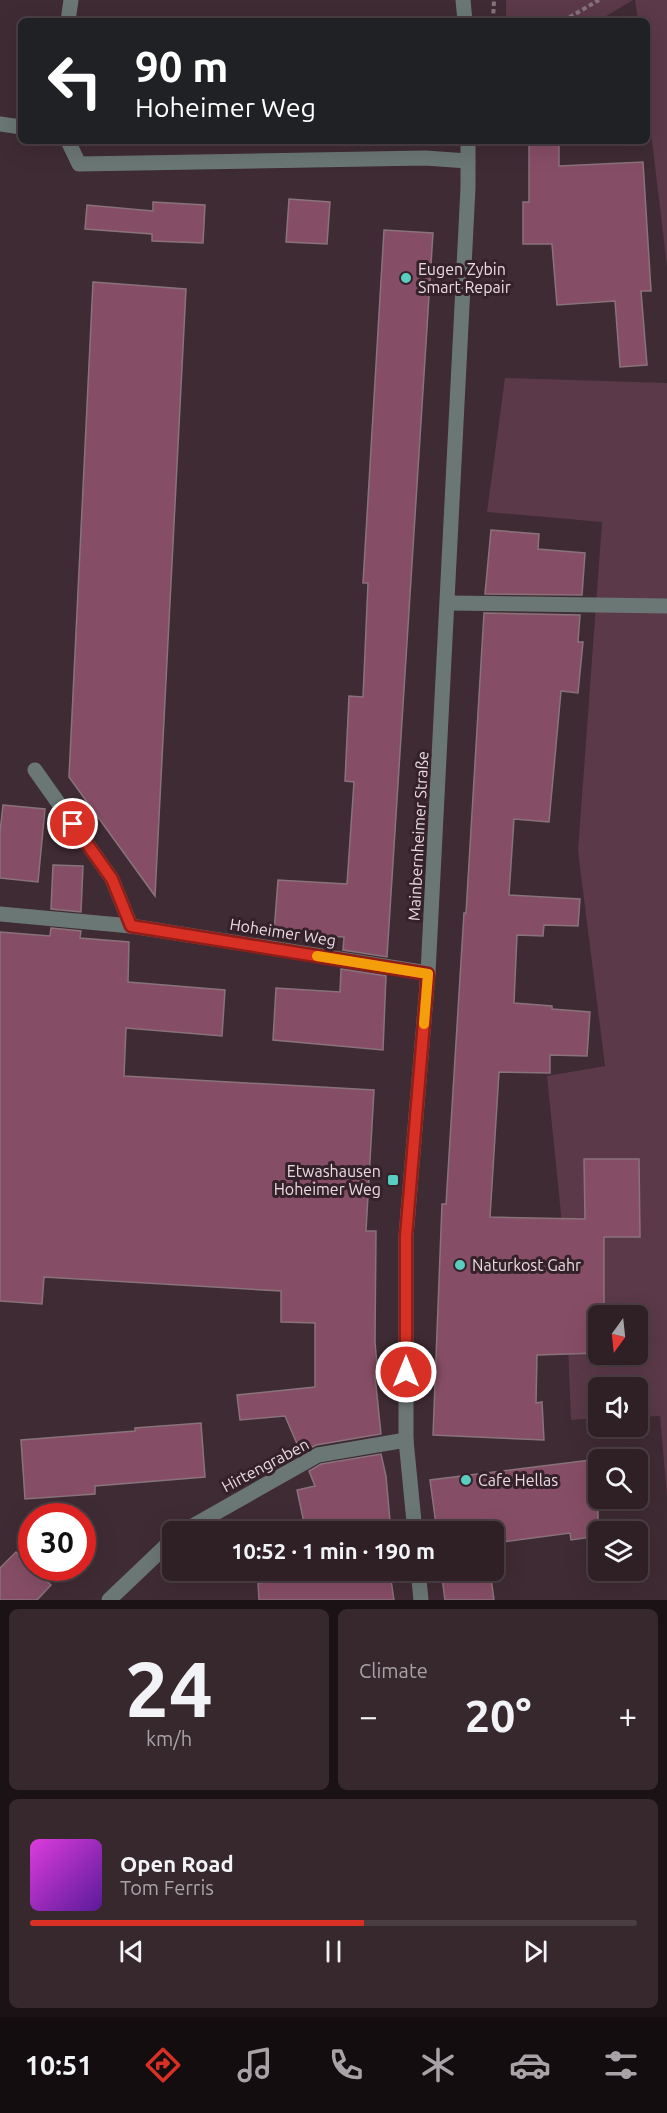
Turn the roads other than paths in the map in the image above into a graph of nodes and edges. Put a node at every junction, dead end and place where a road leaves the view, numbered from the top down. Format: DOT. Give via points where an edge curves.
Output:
graph roads {
  1 [pos="71,0"];
  2 [pos="463,0"];
  3 [pos="68,18"];
  4 [pos="465,18"];
  5 [pos="0,124"];
  6 [pos="18,127"];
  7 [pos="69,144"];
  8 [pos="468,144"];
  9 [pos="468,161"];
  10 [pos="448,603"];
  11 [pos="667,606"];
  12 [pos="35,770"];
  13 [pos="0,914"];
  14 [pos="131,926"];
  15 [pos="428,974"];
  16 [pos="406,1440"];
  17 [pos="201,1521"];
  18 [pos="414,1521"];
  19 [pos="162,1550"];
  20 [pos="419,1581"];
  21 [pos="109,1600"];
  22 [pos="421,1600"];
  1 -- 3 [label="street"];
  2 -- 4 [label="street"];
  5 -- 6 [label="street"];
  7 -- 9 [label="street" via="79,164 425,158"];
  8 -- 9 [label="street, Mainbernheimer Straße"];
  9 -- 10 [label="street, Mainbernheimer Straße"];
  10 -- 11 [label="street"];
  10 -- 15 [label="street, Mainbernheimer Straße"];
  12 -- 14 [label="street" via="112,879"];
  13 -- 14 [label="street, Hoheimer Weg"];
  14 -- 15 [label="street, Hoheimer Weg"];
  15 -- 16 [label="street, Mainbernheimer Straße" via="406,1236"];
  16 -- 17 [label="street, Hirtengraben" via="318,1455"];
  16 -- 18 [label="street, Mainbernheimer Straße"];
  19 -- 21 [label="street"];
  20 -- 22 [label="street"];
}
